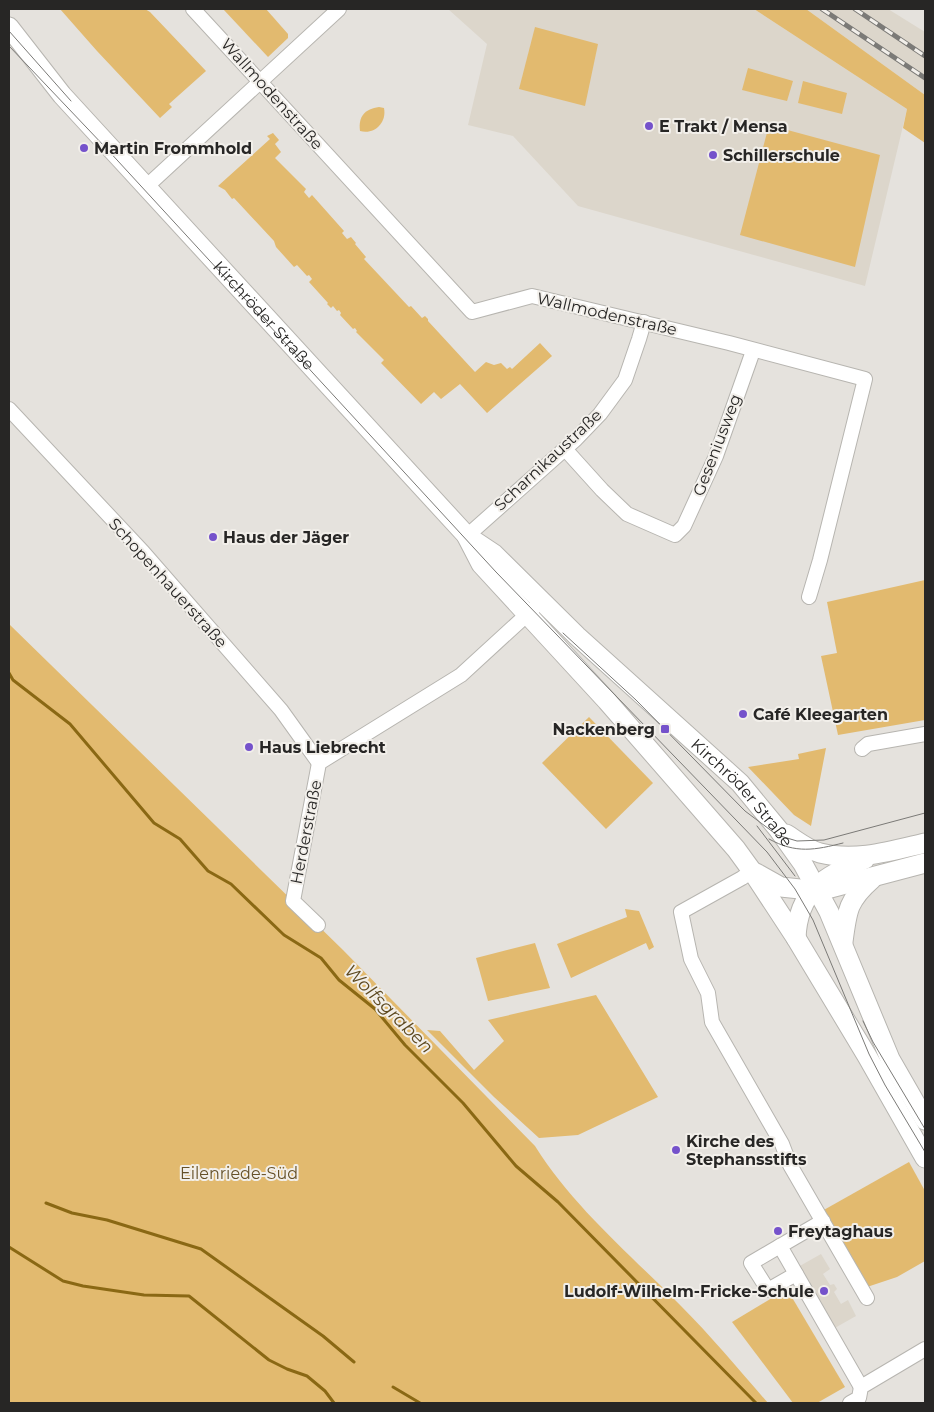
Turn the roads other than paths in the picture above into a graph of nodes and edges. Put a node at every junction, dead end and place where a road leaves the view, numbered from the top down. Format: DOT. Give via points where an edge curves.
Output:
graph roads {
  1 [pos="193,9"];
  2 [pos="339,9"];
  3 [pos="9,27"];
  4 [pos="9,48"];
  5 [pos="260,81"];
  6 [pos="62,95"];
  7 [pos="146,187"];
  8 [pos="644,322"];
  9 [pos="753,350"];
  10 [pos="9,409"];
  11 [pos="565,449"];
  12 [pos="467,536"];
  13 [pos="809,597"];
  14 [pos="534,608"];
  15 [pos="602,658"];
  16 [pos="582,674"];
  17 [pos="925,734"];
  18 [pos="862,749"];
  19 [pos="319,764"];
  20 [pos="778,829"];
  21 [pos="925,843"];
  22 [pos="876,854"];
  23 [pos="925,863"];
  24 [pos="752,871"];
  25 [pos="872,878"];
  26 [pos="815,890"];
  27 [pos="318,925"];
  28 [pos="796,938"];
  29 [pos="843,943"];
  30 [pos="925,1120"];
  31 [pos="925,1158"];
  32 [pos="823,1221"];
  33 [pos="780,1246"];
  34 [pos="796,1274"];
  35 [pos="867,1298"];
  36 [pos="925,1349"];
  37 [pos="861,1387"];
  38 [pos="850,1403"];
  1 -- 5 [label="street, Wallmodenstraße"];
  2 -- 5 [label="street"];
  3 -- 6 [label="main road, Kirchröder Straße"];
  4 -- 6 [label="main road, Kirchröder Straße"];
  5 -- 7 [label="street"];
  5 -- 8 [label="street, Wallmodenstraße" via="472,312 532,296"];
  6 -- 7 [label="main road, Kirchröder Straße"];
  7 -- 12 [label="main road, Kirchröder Straße"];
  8 -- 9 [label="street, Wallmodenstraße"];
  8 -- 11 [label="street, Scharnikaustraße" via="624,380 600,414"];
  9 -- 11 [label="street, Geseniusweg" via="716,456 684,526 675,535 627,514"];
  9 -- 13 [label="street, Wallmodenstraße" via="865,379"];
  10 -- 19 [label="street, Schopenhauerstraße" via="143,552 281,710"];
  11 -- 12 [label="street, Scharnikaustraße"];
  12 -- 14 [label="main road, Kirchröder Straße" via="481,564"];
  14 -- 15 [label="main road, Kirchröder Straße"];
  14 -- 16 [label="main road, Kirchröder Straße"];
  14 -- 19 [label="street, Herderstraße" via="461,674"];
  15 -- 16 [label="main road" via="586,661"];
  15 -- 20 [label="main road, Kirchröder Straße" via="740,783"];
  16 -- 24 [label="main road, Kirchröder Straße" via="715,823"];
  17 -- 18 [label="street" via="868,744"];
  19 -- 27 [label="street, Herderstraße" via="293,901"];
  20 -- 22 [label="main road" via="819,852 846,856"];
  20 -- 26 [label="main road, Kirchröder Straße"];
  21 -- 22 [label="main road"];
  22 -- 26 [label="main road" via="839,870"];
  23 -- 25 [label="main road"];
  24 -- 26 [label="main road" via="781,887"];
  24 -- 28 [label="main road, Kirchröder Straße"];
  24 -- 32 [label="street" via="681,912 691,959 708,993 712,1022"];
  25 -- 26 [label="main road"];
  25 -- 29 [label="main road" via="848,908"];
  26 -- 28 [label="main road" via="799,911"];
  26 -- 29 [label="main road, Kirchröder Straße"];
  28 -- 31 [label="main road, Kirchröder Straße"];
  29 -- 30 [label="main road, Kirchröder Straße" via="890,1059"];
  32 -- 33 [label="street"];
  32 -- 35 [label="street"];
  33 -- 34 [label="street"];
  33 -- 34 [label="street" via="751,1263 768,1290"];
  34 -- 37 [label="street"];
  36 -- 37 [label="street"];
  37 -- 38 [label="street" via="859,1398"];
}
